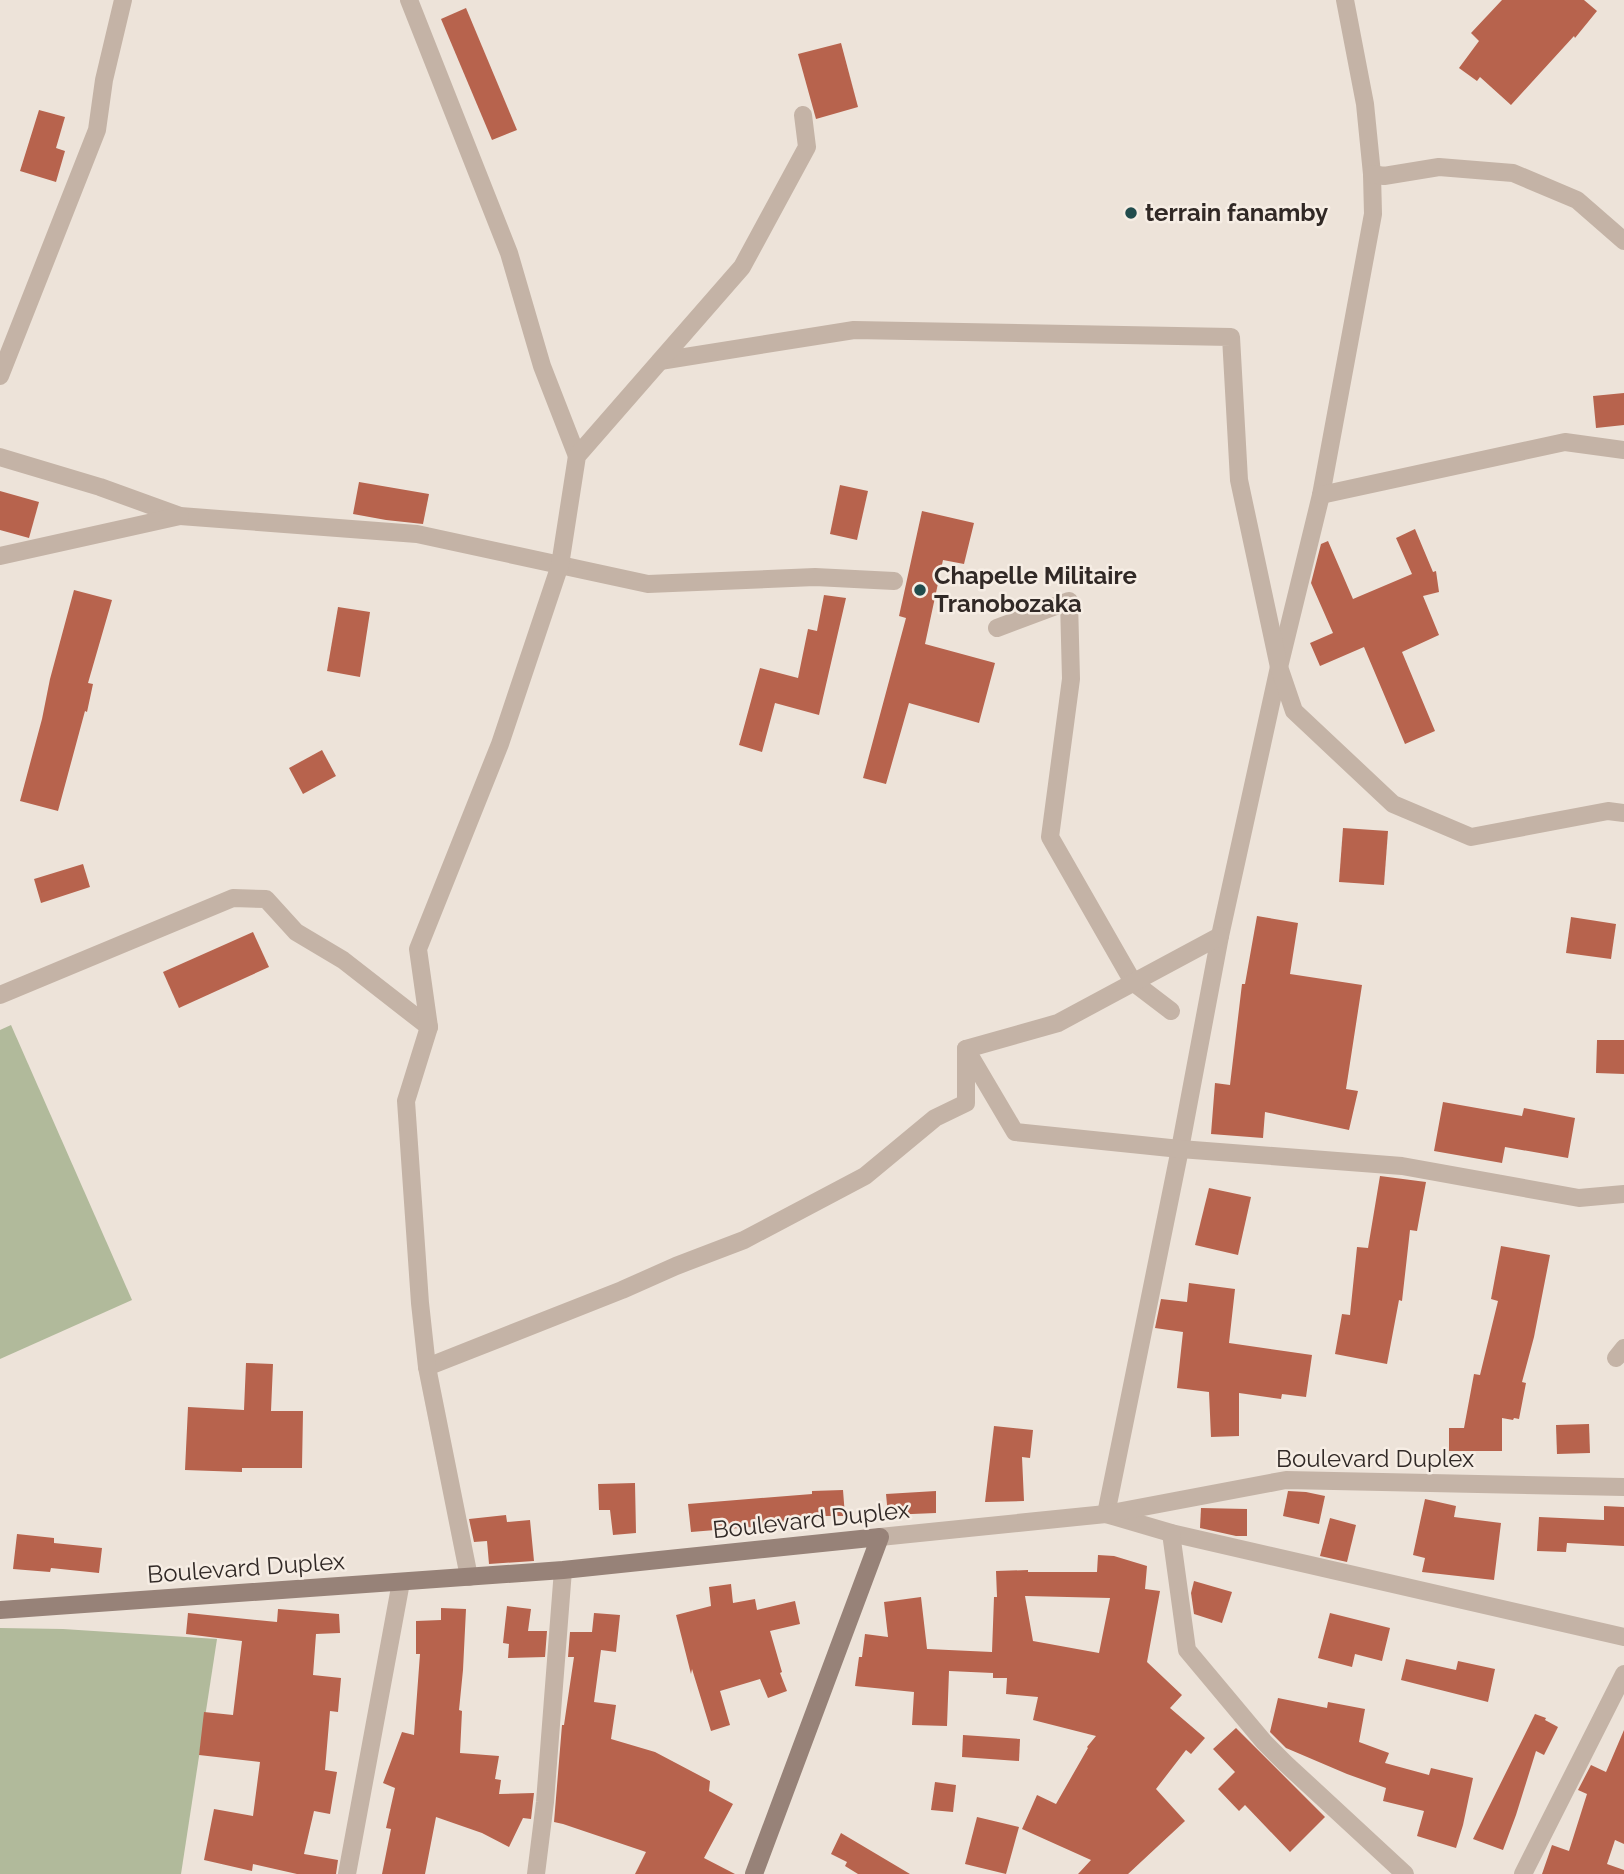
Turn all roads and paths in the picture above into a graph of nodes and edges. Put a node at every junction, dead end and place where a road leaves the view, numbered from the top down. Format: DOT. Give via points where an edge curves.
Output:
graph roads {
  1 [pos="123,0"];
  2 [pos="410,0"];
  3 [pos="1345,0"];
  4 [pos="803,115"];
  5 [pos="1372,174"];
  6 [pos="1624,242"];
  7 [pos="660,361"];
  8 [pos="0,376"];
  9 [pos="1624,450"];
  10 [pos="577,456"];
  11 [pos="0,457"];
  12 [pos="1321,495"];
  13 [pos="180,516"];
  14 [pos="0,556"];
  15 [pos="559,565"];
  16 [pos="894,581"];
  17 [pos="997,628"];
  18 [pos="1279,667"];
  19 [pos="1624,813"];
  20 [pos="1220,936"];
  21 [pos="1133,982"];
  22 [pos="0,995"];
  23 [pos="1171,1011"];
  24 [pos="429,1027"];
  25 [pos="966,1049"];
  26 [pos="1180,1149"];
  27 [pos="1624,1194"];
  28 [pos="427,1367"];
  29 [pos="1624,1487"];
  30 [pos="1106,1514"];
  31 [pos="1171,1533"];
  32 [pos="880,1537"];
  33 [pos="563,1570"];
  34 [pos="469,1577"];
  35 [pos="401,1582"];
  36 [pos="0,1611"];
  37 [pos="1624,1637"];
  38 [pos="1624,1674"];
  39 [pos="347,1874"];
  40 [pos="536,1874"];
  41 [pos="754,1874"];
  42 [pos="1405,1874"];
  43 [pos="1523,1874"];
  1 -- 8 [label="street" via="97,130"];
  2 -- 10 [label="street" via="509,253 542,366"];
  3 -- 5 [label="street" via="1365,104"];
  4 -- 7 [label="street" via="807,147 742,267"];
  5 -- 6 [label="street" via="1439,167 1513,173 1577,200"];
  5 -- 12 [label="street" via="1373,214"];
  7 -- 10 [label="street"];
  7 -- 18 [label="street" via="854,330 1230,337 1239,480"];
  9 -- 12 [label="street" via="1565,442"];
  10 -- 15 [label="street"];
  11 -- 13 [label="street"];
  12 -- 18 [label="street"];
  13 -- 14 [label="street"];
  13 -- 15 [label="street" via="417,534"];
  15 -- 16 [label="street" via="648,584 816,577"];
  15 -- 24 [label="street" via="500,744 418,949"];
  17 -- 21 [label="street" via="1069,601 1071,679 1050,837"];
  18 -- 19 [label="street" via="1294,711 1392,804 1471,837 1608,811"];
  18 -- 20 [label="street"];
  20 -- 21 [label="street"];
  20 -- 26 [label="street"];
  21 -- 23 [label="street"];
  21 -- 25 [label="street" via="1058,1023"];
  22 -- 24 [label="street" via="233,898 266,899 296,932 343,960"];
  24 -- 28 [label="street" via="406,1101"];
  25 -- 26 [label="street" via="1016,1132"];
  25 -- 28 [label="street" via="966,1103 934,1118 865,1176 744,1240"];
  26 -- 27 [label="street" via="1402,1166 1579,1198"];
  26 -- 30 [label="street"];
  28 -- 34 [label="street"];
  29 -- 30 [label="street, Boulevard Duplex" via="1286,1480"];
  30 -- 31 [label="street"];
  30 -- 32 [label="street, Boulevard Duplex"];
  31 -- 37 [label="street"];
  31 -- 42 [label="street" via="1187,1650 1279,1757"];
  32 -- 33 [label="main road, Boulevard Duplex"];
  32 -- 41 [label="main road"];
  33 -- 34 [label="main road, Boulevard Duplex"];
  33 -- 40 [label="street"];
  34 -- 35 [label="main road, Boulevard Duplex"];
  35 -- 36 [label="main road, Boulevard Duplex"];
  35 -- 39 [label="street"];
  38 -- 43 [label="street"];
}
